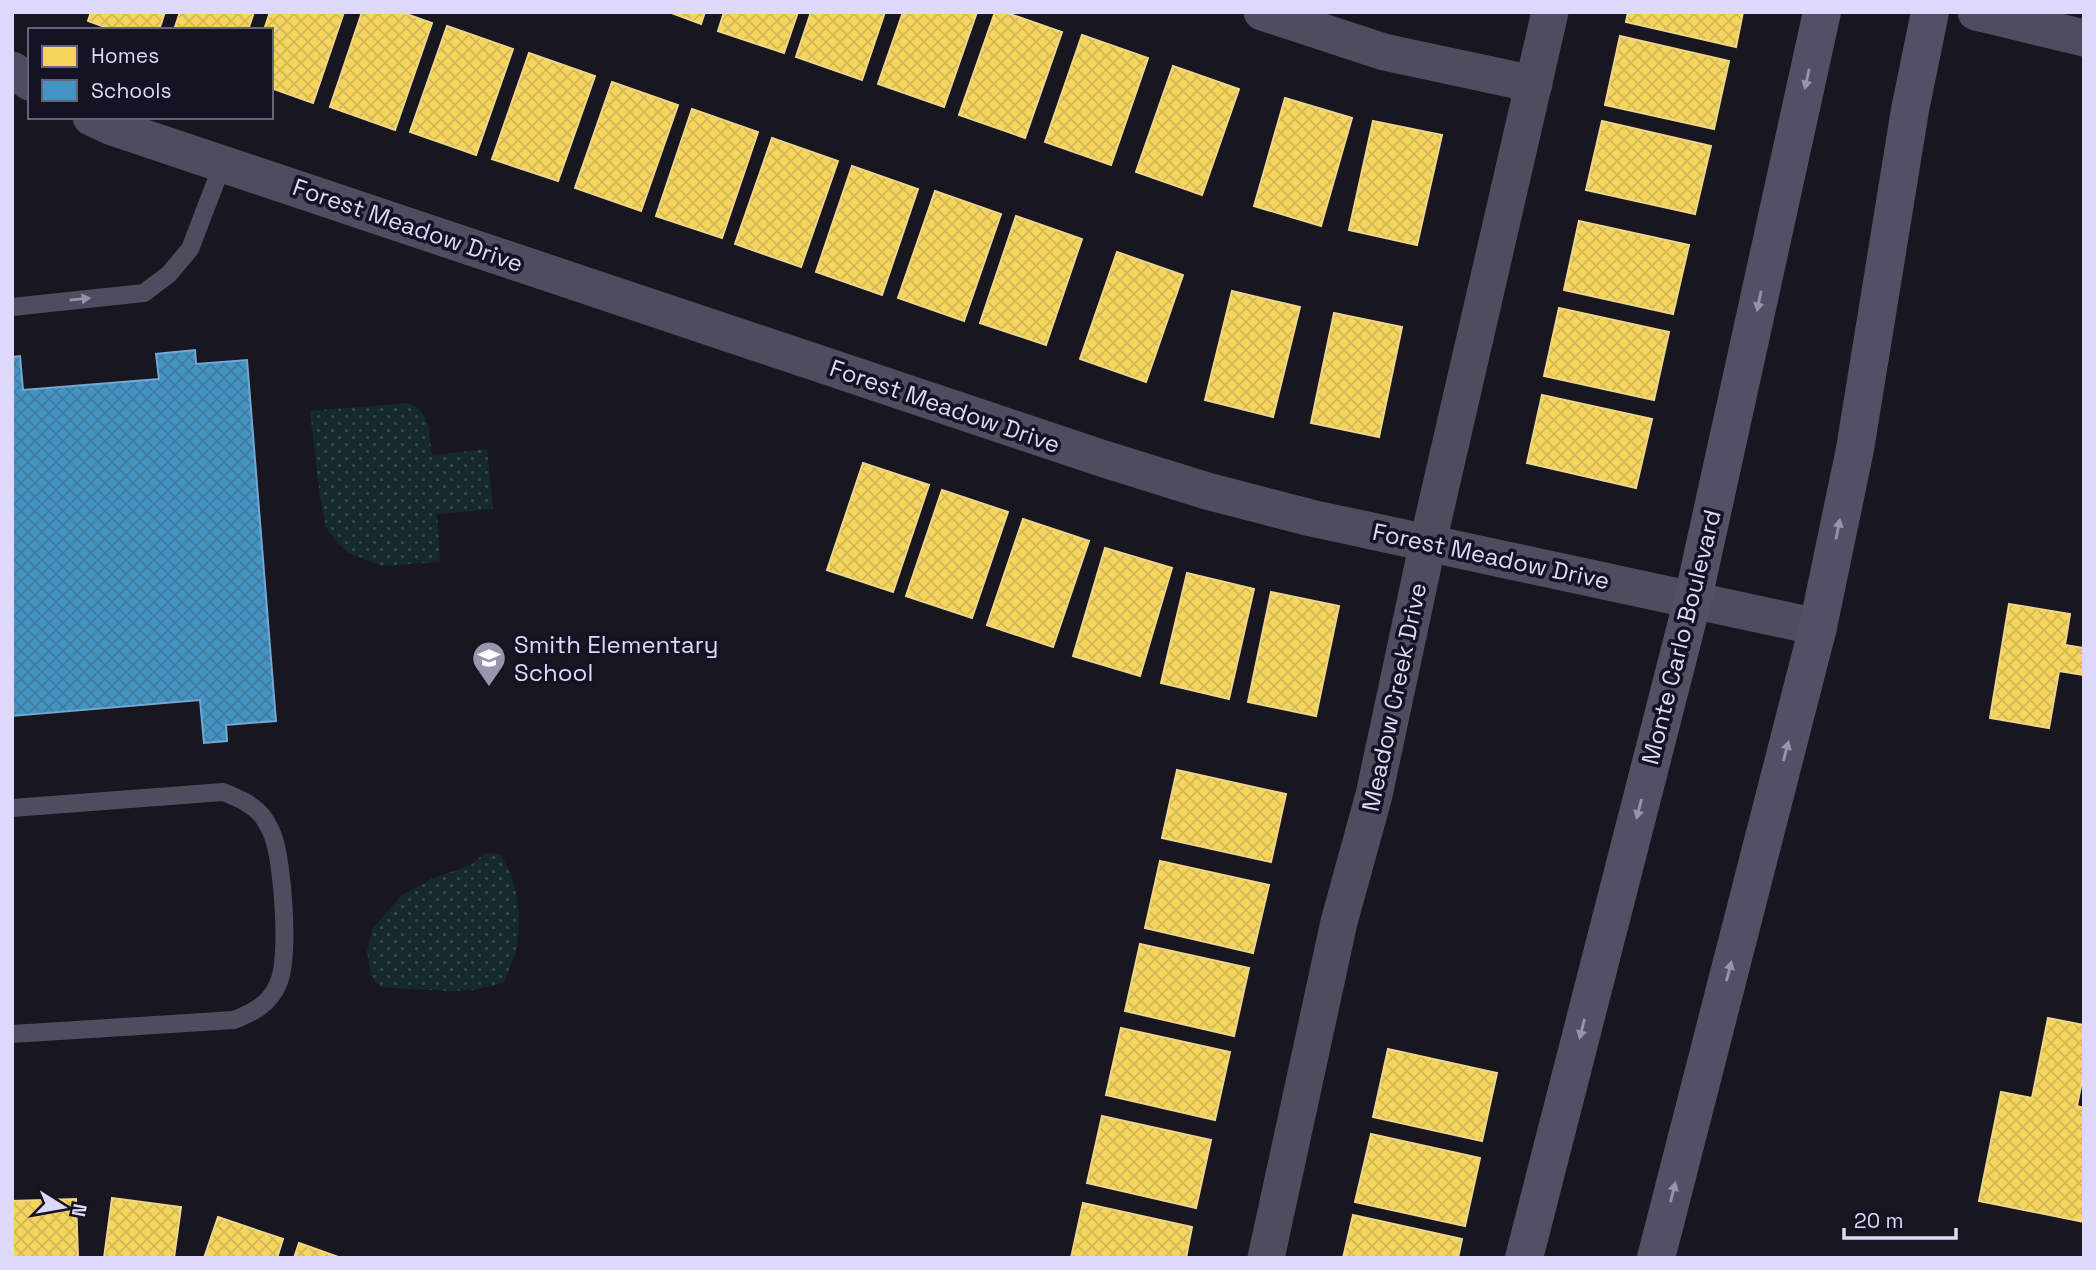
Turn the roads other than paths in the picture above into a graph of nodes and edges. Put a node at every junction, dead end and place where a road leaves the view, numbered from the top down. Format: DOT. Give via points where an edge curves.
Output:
graph roads {
  1 [pos="1262,12"];
  2 [pos="1550,12"];
  3 [pos="1822,12"];
  4 [pos="1930,12"];
  5 [pos="1976,12"];
  6 [pos="2084,38"];
  7 [pos="12,71"];
  8 [pos="28,81"];
  9 [pos="1534,84"];
  10 [pos="95,119"];
  11 [pos="223,163"];
  12 [pos="12,307"];
  13 [pos="1428,542"];
  14 [pos="1693,599"];
  15 [pos="1818,627"];
  16 [pos="12,808"];
  17 [pos="12,1034"];
  18 [pos="1266,1258"];
  19 [pos="1524,1258"];
  20 [pos="1656,1258"];
  1 -- 9 [label="street" via="1384,52"];
  2 -- 9 [label="street, Meadow Creek Drive"];
  3 -- 14 [label="main road, Monte Carlo Boulevard, one-way"];
  15 -- 4 [label="main road, one-way" via="1855,449"];
  5 -- 6 [label="street"];
  7 -- 8 [label="street"];
  9 -- 13 [label="street, Meadow Creek Drive"];
  10 -- 11 [label="street, Forest Meadow Drive"];
  12 -- 11 [label="lane, one-way" via="144,293 169,274 190,249"];
  11 -- 13 [label="street, Forest Meadow Drive" via="1155,476"];
  13 -- 14 [label="street, Forest Meadow Drive"];
  13 -- 18 [label="street, Meadow Creek Drive"];
  14 -- 15 [label="street, Forest Meadow Drive"];
  14 -- 19 [label="main road, Monte Carlo Boulevard, one-way"];
  20 -- 15 [label="main road, one-way"];
  16 -- 17 [label="lane" via="223,792 244,800 262,815 273,835 286,945 278,985 268,1001 234,1020"];
}
